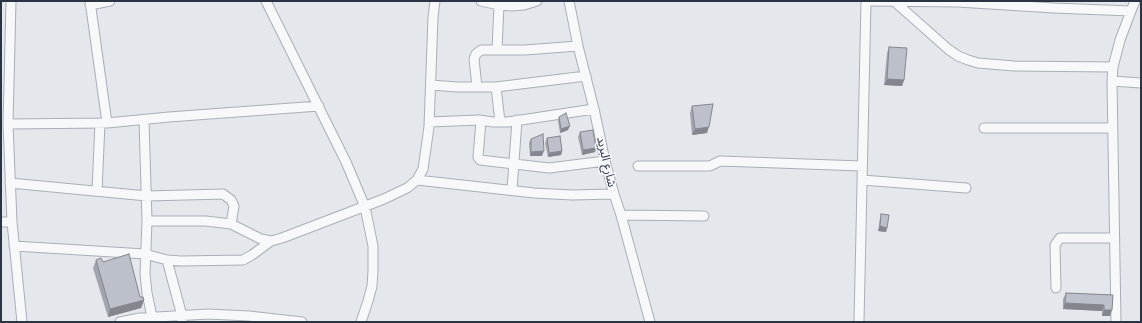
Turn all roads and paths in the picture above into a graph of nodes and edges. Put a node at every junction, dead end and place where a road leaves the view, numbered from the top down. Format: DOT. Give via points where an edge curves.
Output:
graph roads {
  1 [pos="11,1"];
  2 [pos="110,1"];
  3 [pos="266,1"];
  4 [pos="435,1"];
  5 [pos="482,1"];
  6 [pos="537,1"];
  7 [pos="569,1"];
  8 [pos="866,1"];
  9 [pos="872,1"];
  10 [pos="1136,1"];
  11 [pos="895,2"];
  12 [pos="958,2"];
  13 [pos="90,3"];
  14 [pos="498,5"];
  15 [pos="1055,5"];
  16 [pos="1131,11"];
  17 [pos="578,46"];
  18 [pos="497,50"];
  19 [pos="5,58"];
  20 [pos="1113,67"];
  21 [pos="586,76"];
  22 [pos="1112,81"];
  23 [pos="1141,83"];
  24 [pos="431,85"];
  25 [pos="477,87"];
  26 [pos="496,87"];
  27 [pos="319,106"];
  28 [pos="594,109"];
  29 [pos="144,120"];
  30 [pos="517,120"];
  31 [pos="481,121"];
  32 [pos="430,122"];
  33 [pos="500,122"];
  34 [pos="103,123"];
  35 [pos="5,128"];
  36 [pos="984,128"];
  37 [pos="1112,128"];
  38 [pos="605,161"];
  39 [pos="513,164"];
  40 [pos="638,166"];
  41 [pos="862,166"];
  42 [pos="417,180"];
  43 [pos="862,180"];
  44 [pos="10,183"];
  45 [pos="966,188"];
  46 [pos="512,190"];
  47 [pos="97,191"];
  48 [pos="614,194"];
  49 [pos="147,196"];
  50 [pos="365,207"];
  51 [pos="621,215"];
  52 [pos="704,216"];
  53 [pos="148,220"];
  54 [pos="1,222"];
  55 [pos="12,222"];
  56 [pos="231,224"];
  57 [pos="1114,238"];
  58 [pos="271,241"];
  59 [pos="14,246"];
  60 [pos="145,254"];
  61 [pos="167,260"];
  62 [pos="1056,288"];
  63 [pos="152,317"];
  64 [pos="182,319"];
  65 [pos="22,322"];
  66 [pos="120,322"];
  67 [pos="302,322"];
  68 [pos="361,322"];
  69 [pos="650,322"];
  70 [pos="859,322"];
  71 [pos="1116,322"];
  1 -- 19 [label="street"];
  2 -- 13 [label="street"];
  3 -- 27 [label="street"];
  4 -- 24 [label="street"];
  5 -- 14 [label="street"];
  6 -- 14 [label="street" via="524,5"];
  7 -- 17 [label="street, شارع البريد"];
  8 -- 41 [label="street"];
  9 -- 11 [label="street"];
  10 -- 16 [label="street"];
  11 -- 12 [label="street"];
  11 -- 20 [label="street" via="948,49 958,56 978,63"];
  12 -- 15 [label="street"];
  13 -- 34 [label="street"];
  14 -- 18 [label="street"];
  15 -- 16 [label="street"];
  16 -- 20 [label="street"];
  17 -- 18 [label="street"];
  17 -- 21 [label="street, شارع البريد"];
  18 -- 25 [label="street" via="481,50 475,56"];
  19 -- 35 [label="street"];
  20 -- 22 [label="street"];
  21 -- 26 [label="street"];
  21 -- 28 [label="street, شارع البريد"];
  22 -- 23 [label="street"];
  22 -- 37 [label="street"];
  24 -- 25 [label="street"];
  24 -- 32 [label="street"];
  25 -- 26 [label="street"];
  26 -- 33 [label="street"];
  27 -- 29 [label="street"];
  27 -- 50 [label="street"];
  28 -- 30 [label="street"];
  28 -- 38 [label="street, شارع البريد"];
  29 -- 34 [label="street"];
  29 -- 49 [label="street"];
  30 -- 33 [label="street"];
  30 -- 39 [label="street"];
  31 -- 32 [label="street"];
  31 -- 33 [label="street"];
  31 -- 39 [label="street" via="479,159"];
  32 -- 42 [label="street" via="423,169"];
  34 -- 35 [label="street"];
  34 -- 47 [label="street"];
  35 -- 44 [label="street"];
  36 -- 37 [label="street"];
  37 -- 57 [label="street"];
  38 -- 39 [label="street" via="550,168"];
  38 -- 48 [label="street, شارع البريد"];
  39 -- 46 [label="street"];
  40 -- 41 [label="street" via="712,166 720,161"];
  41 -- 43 [label="street"];
  42 -- 46 [label="street"];
  42 -- 50 [label="street" via="401,192"];
  43 -- 45 [label="street"];
  43 -- 70 [label="street"];
  44 -- 47 [label="street"];
  44 -- 55 [label="street"];
  46 -- 48 [label="street" via="572,195"];
  47 -- 49 [label="street"];
  48 -- 51 [label="street, شارع البريد"];
  49 -- 53 [label="street"];
  49 -- 56 [label="street" via="223,194 234,206"];
  50 -- 58 [label="street"];
  50 -- 68 [label="street" via="373,246 373,271 370,294"];
  51 -- 52 [label="street"];
  51 -- 69 [label="street, شارع البريد"];
  53 -- 56 [label="street"];
  53 -- 60 [label="street"];
  54 -- 55 [label="street"];
  55 -- 59 [label="street"];
  56 -- 58 [label="street" via="261,239"];
  57 -- 62 [label="street" via="1060,238 1055,245"];
  57 -- 71 [label="street"];
  58 -- 61 [label="street" via="243,260"];
  59 -- 60 [label="street"];
  59 -- 65 [label="street"];
  60 -- 61 [label="street"];
  60 -- 63 [label="street" via="147,293"];
  61 -- 64 [label="street"];
  63 -- 64 [label="street"];
  63 -- 66 [label="street"];
  64 -- 67 [label="street" via="208,314"];
}
